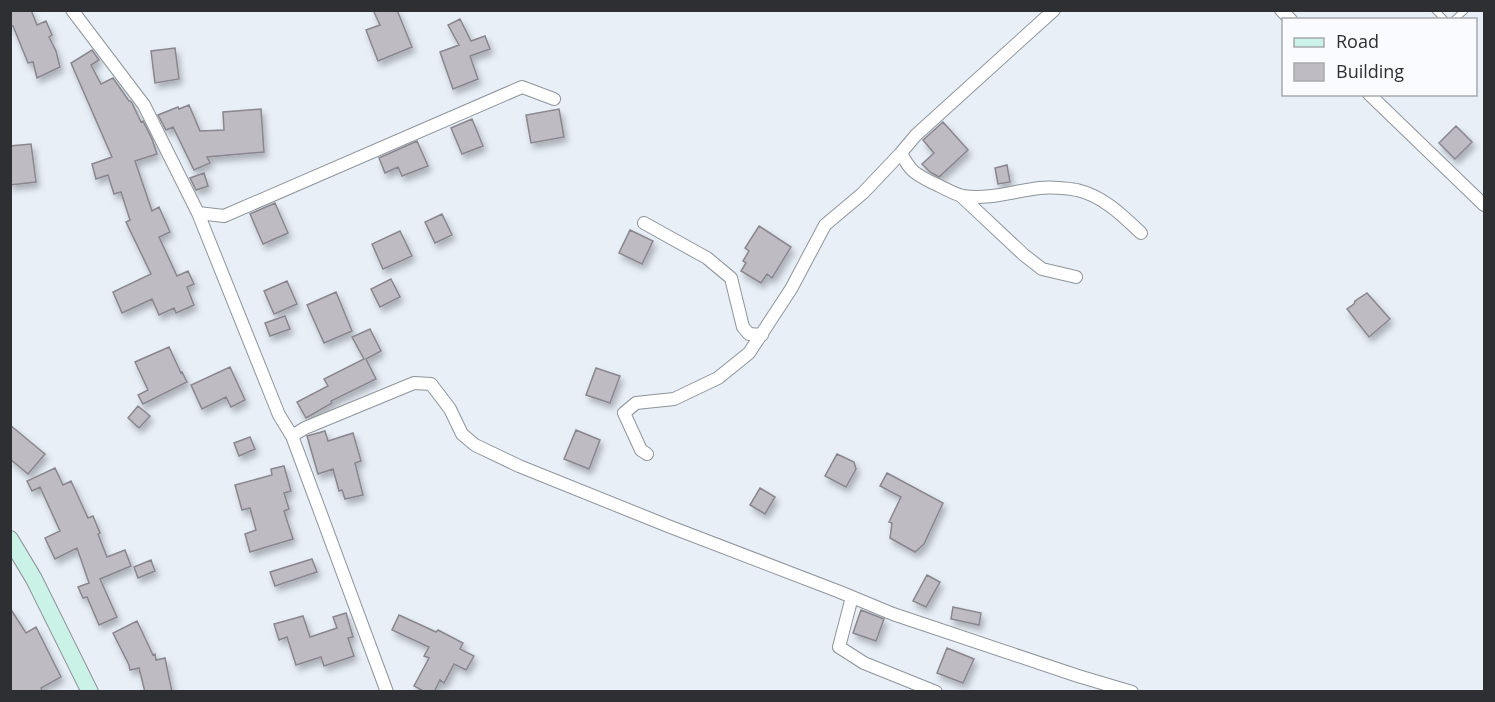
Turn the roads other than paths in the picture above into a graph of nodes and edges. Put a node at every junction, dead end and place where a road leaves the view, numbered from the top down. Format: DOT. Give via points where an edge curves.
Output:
graph roads {
  1 [pos="72,10"];
  2 [pos="1054,10"];
  3 [pos="1371,96"];
  4 [pos="554,99"];
  5 [pos="901,153"];
  6 [pos="960,195"];
  7 [pos="1485,205"];
  8 [pos="198,213"];
  9 [pos="644,223"];
  10 [pos="1141,233"];
  11 [pos="1077,277"];
  12 [pos="762,335"];
  13 [pos="292,436"];
  14 [pos="647,454"];
  15 [pos="10,539"];
  16 [pos="852,597"];
  17 [pos="90,692"];
  18 [pos="387,692"];
  19 [pos="936,692"];
  20 [pos="1132,692"];
  1 -- 8 [label="street" via="144,105"];
  2 -- 5 [label="street"];
  3 -- 7 [label="street"];
  4 -- 8 [label="street" via="522,87 224,216"];
  5 -- 6 [label="street" via="908,167 920,177"];
  5 -- 12 [label="street" via="825,225"];
  6 -- 10 [label="street" via="1005,195 1042,188 1077,190 1101,199"];
  6 -- 11 [label="street" via="1042,269"];
  8 -- 13 [label="street" via="279,415"];
  9 -- 12 [label="street" via="707,258 731,278 743,327 749,334"];
  12 -- 14 [label="street" via="749,352 718,378 674,399 636,403 624,413 641,450"];
  13 -- 16 [label="street" via="414,383 431,384 462,434 475,445 519,466"];
  13 -- 18 [label="street"];
  15 -- 17 [label="street"];
  16 -- 19 [label="street" via="839,647 864,663"];
  16 -- 20 [label="street"];
}
